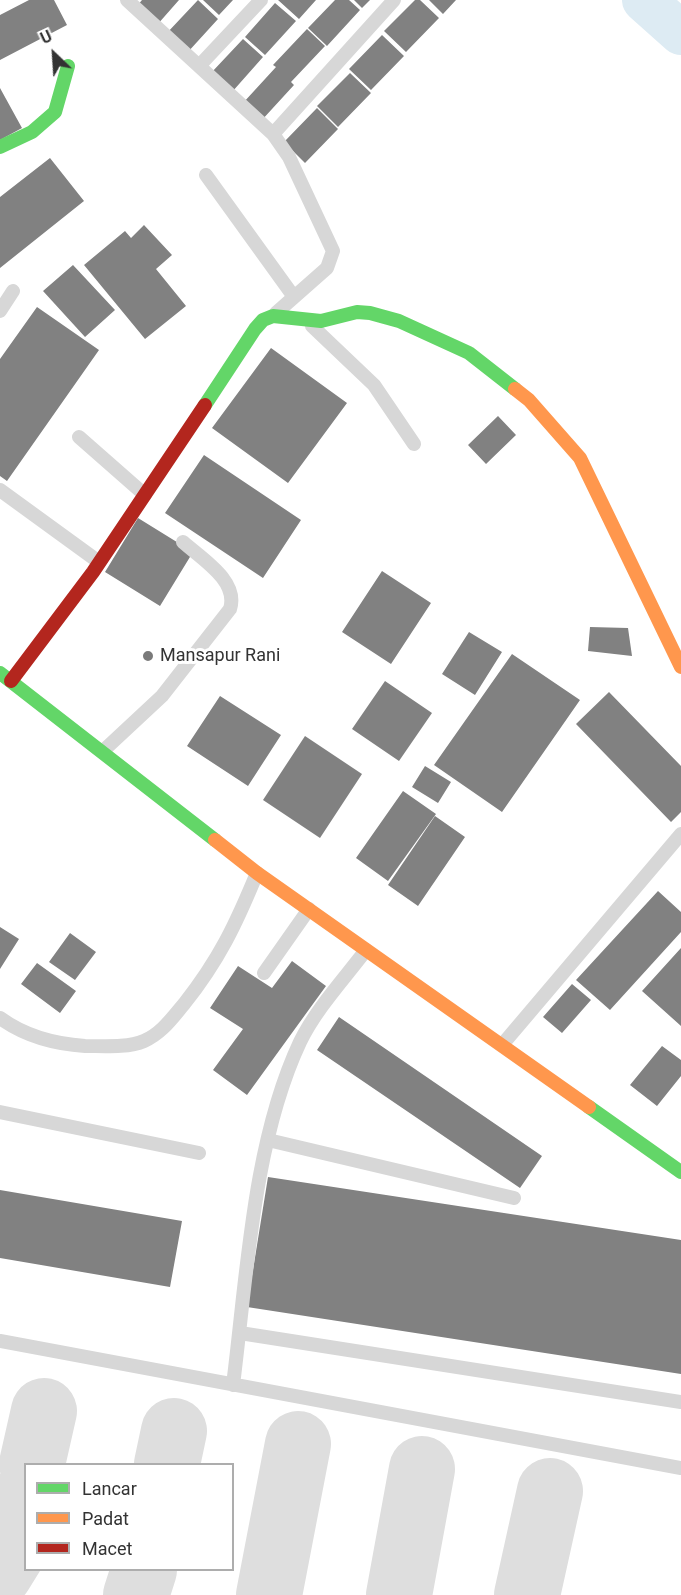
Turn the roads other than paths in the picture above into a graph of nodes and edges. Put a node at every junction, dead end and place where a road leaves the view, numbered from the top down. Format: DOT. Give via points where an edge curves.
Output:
graph roads {
  1 [pos="127,0"];
  2 [pos="261,0"];
  3 [pos="394,0"];
  4 [pos="68,66"];
  5 [pos="199,66"];
  6 [pos="273,134"];
  7 [pos="0,147"];
  8 [pos="206,175"];
  9 [pos="13,291"];
  10 [pos="294,297"];
  11 [pos="0,311"];
  12 [pos="273,316"];
  13 [pos="307,321"];
  14 [pos="79,437"];
  15 [pos="414,444"];
  16 [pos="0,490"];
  17 [pos="145,495"];
  18 [pos="183,542"];
  19 [pos="99,562"];
  20 [pos="681,667"];
  21 [pos="5,677"];
  22 [pos="103,751"];
  23 [pos="681,834"];
  24 [pos="257,873"];
  25 [pos="309,909"];
  26 [pos="366,950"];
  27 [pos="264,973"];
  28 [pos="0,1018"];
  29 [pos="502,1046"];
  30 [pos="0,1112"];
  31 [pos="268,1140"];
  32 [pos="199,1154"];
  33 [pos="681,1172"];
  34 [pos="514,1198"];
  35 [pos="240,1333"];
  36 [pos="0,1341"];
  37 [pos="233,1384"];
  38 [pos="681,1402"];
  39 [pos="681,1468"];
  1 -- 5 [label="lane"];
  2 -- 5 [label="lane"];
  3 -- 6 [label="lane"];
  4 -- 7 [label="street" via="55,112 32,132"];
  5 -- 6 [label="lane"];
  6 -- 10 [label="lane" via="289,158 333,251 327,268"];
  8 -- 10 [label="lane"];
  9 -- 11 [label="lane"];
  10 -- 12 [label="lane"];
  12 -- 13 [label="street"];
  12 -- 17 [label="street" via="255,329"];
  13 -- 15 [label="lane" via="374,385"];
  13 -- 20 [label="street" via="357,312 399,321 469,353 529,400 580,458"];
  14 -- 17 [label="lane"];
  16 -- 19 [label="lane"];
  17 -- 19 [label="street"];
  18 -- 22 [label="lane" via="228,584 234,598 230,609 162,696"];
  19 -- 21 [label="street"];
  21 -- 22 [label="street"];
  22 -- 24 [label="street"];
  23 -- 29 [label="lane"];
  24 -- 25 [label="street"];
  24 -- 28 [label="lane" via="209,974 165,1027 143,1041 110,1046 70,1045 37,1039"];
  25 -- 26 [label="street"];
  25 -- 27 [label="lane"];
  26 -- 29 [label="street"];
  26 -- 31 [label="lane" via="301,1041 280,1092"];
  29 -- 33 [label="street"];
  30 -- 32 [label="lane"];
  31 -- 34 [label="lane"];
  31 -- 35 [label="lane" via="252,1225"];
  35 -- 37 [label="lane"];
  35 -- 38 [label="lane"];
  36 -- 37 [label="lane"];
  37 -- 39 [label="lane"];
}
